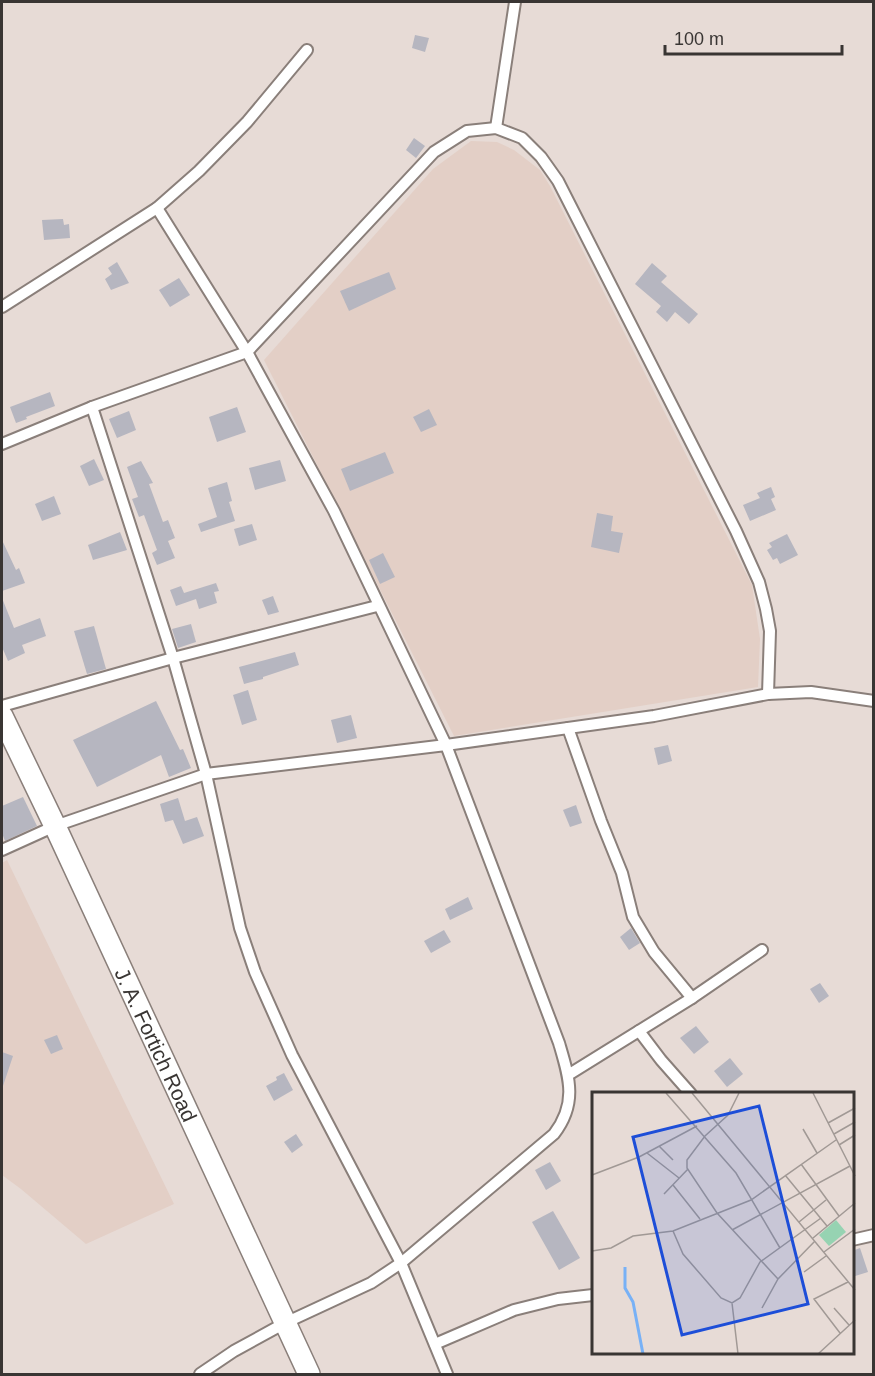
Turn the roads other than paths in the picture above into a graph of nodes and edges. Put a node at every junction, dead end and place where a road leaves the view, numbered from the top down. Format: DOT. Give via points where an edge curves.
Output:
graph roads {
  1 [pos="515,2"];
  2 [pos="307,50"];
  3 [pos="496,128"];
  4 [pos="157,208"];
  5 [pos="2,307"];
  6 [pos="247,352"];
  7 [pos="92,407"];
  8 [pos="2,444"];
  9 [pos="377,606"];
  10 [pos="173,658"];
  11 [pos="768,694"];
  12 [pos="873,701"];
  13 [pos="2,706"];
  14 [pos="2,716"];
  15 [pos="568,728"];
  16 [pos="446,745"];
  17 [pos="206,774"];
  18 [pos="55,826"];
  19 [pos="2,850"];
  20 [pos="762,950"];
  21 [pos="692,998"];
  22 [pos="639,1031"];
  23 [pos="568,1075"];
  24 [pos="689,1092"];
  25 [pos="873,1235"];
  26 [pos="854,1240"];
  27 [pos="401,1263"];
  28 [pos="592,1295"];
  29 [pos="285,1323"];
  30 [pos="435,1344"];
  31 [pos="200,1374"];
  32 [pos="309,1374"];
  33 [pos="447,1374"];
  1 -- 3 [label="street"];
  2 -- 4 [label="street" via="247,122"];
  3 -- 6 [label="street" via="467,131 434,152"];
  3 -- 11 [label="street" via="522,138 558,182 736,531 759,582 766,609 770,631"];
  4 -- 5 [label="street"];
  4 -- 6 [label="street"];
  6 -- 7 [label="street"];
  6 -- 9 [label="street" via="334,511"];
  7 -- 8 [label="street"];
  7 -- 10 [label="street"];
  9 -- 10 [label="street"];
  9 -- 16 [label="street"];
  10 -- 13 [label="street"];
  10 -- 17 [label="street"];
  11 -- 12 [label="street" via="811,692"];
  11 -- 15 [label="street"];
  14 -- 18 [label="highway, J. A. Fortich Road"];
  15 -- 16 [label="street"];
  15 -- 21 [label="street" via="622,873 633,917 654,952"];
  16 -- 17 [label="street"];
  16 -- 23 [label="street"];
  17 -- 18 [label="street"];
  17 -- 27 [label="street" via="240,928 255,972 292,1055"];
  18 -- 19 [label="street"];
  18 -- 29 [label="highway, J. A. Fortich Road"];
  20 -- 21 [label="street"];
  21 -- 22 [label="street"];
  22 -- 23 [label="street"];
  22 -- 24 [label="street"];
  23 -- 27 [label="street" via="569,1105 564,1122 554,1134"];
  25 -- 26 [label="street"];
  27 -- 29 [label="street" via="371,1283"];
  27 -- 30 [label="street"];
  28 -- 30 [label="street" via="514,1310"];
  29 -- 31 [label="street"];
  29 -- 32 [label="highway, J. A. Fortich Road"];
  30 -- 33 [label="street"];
}
